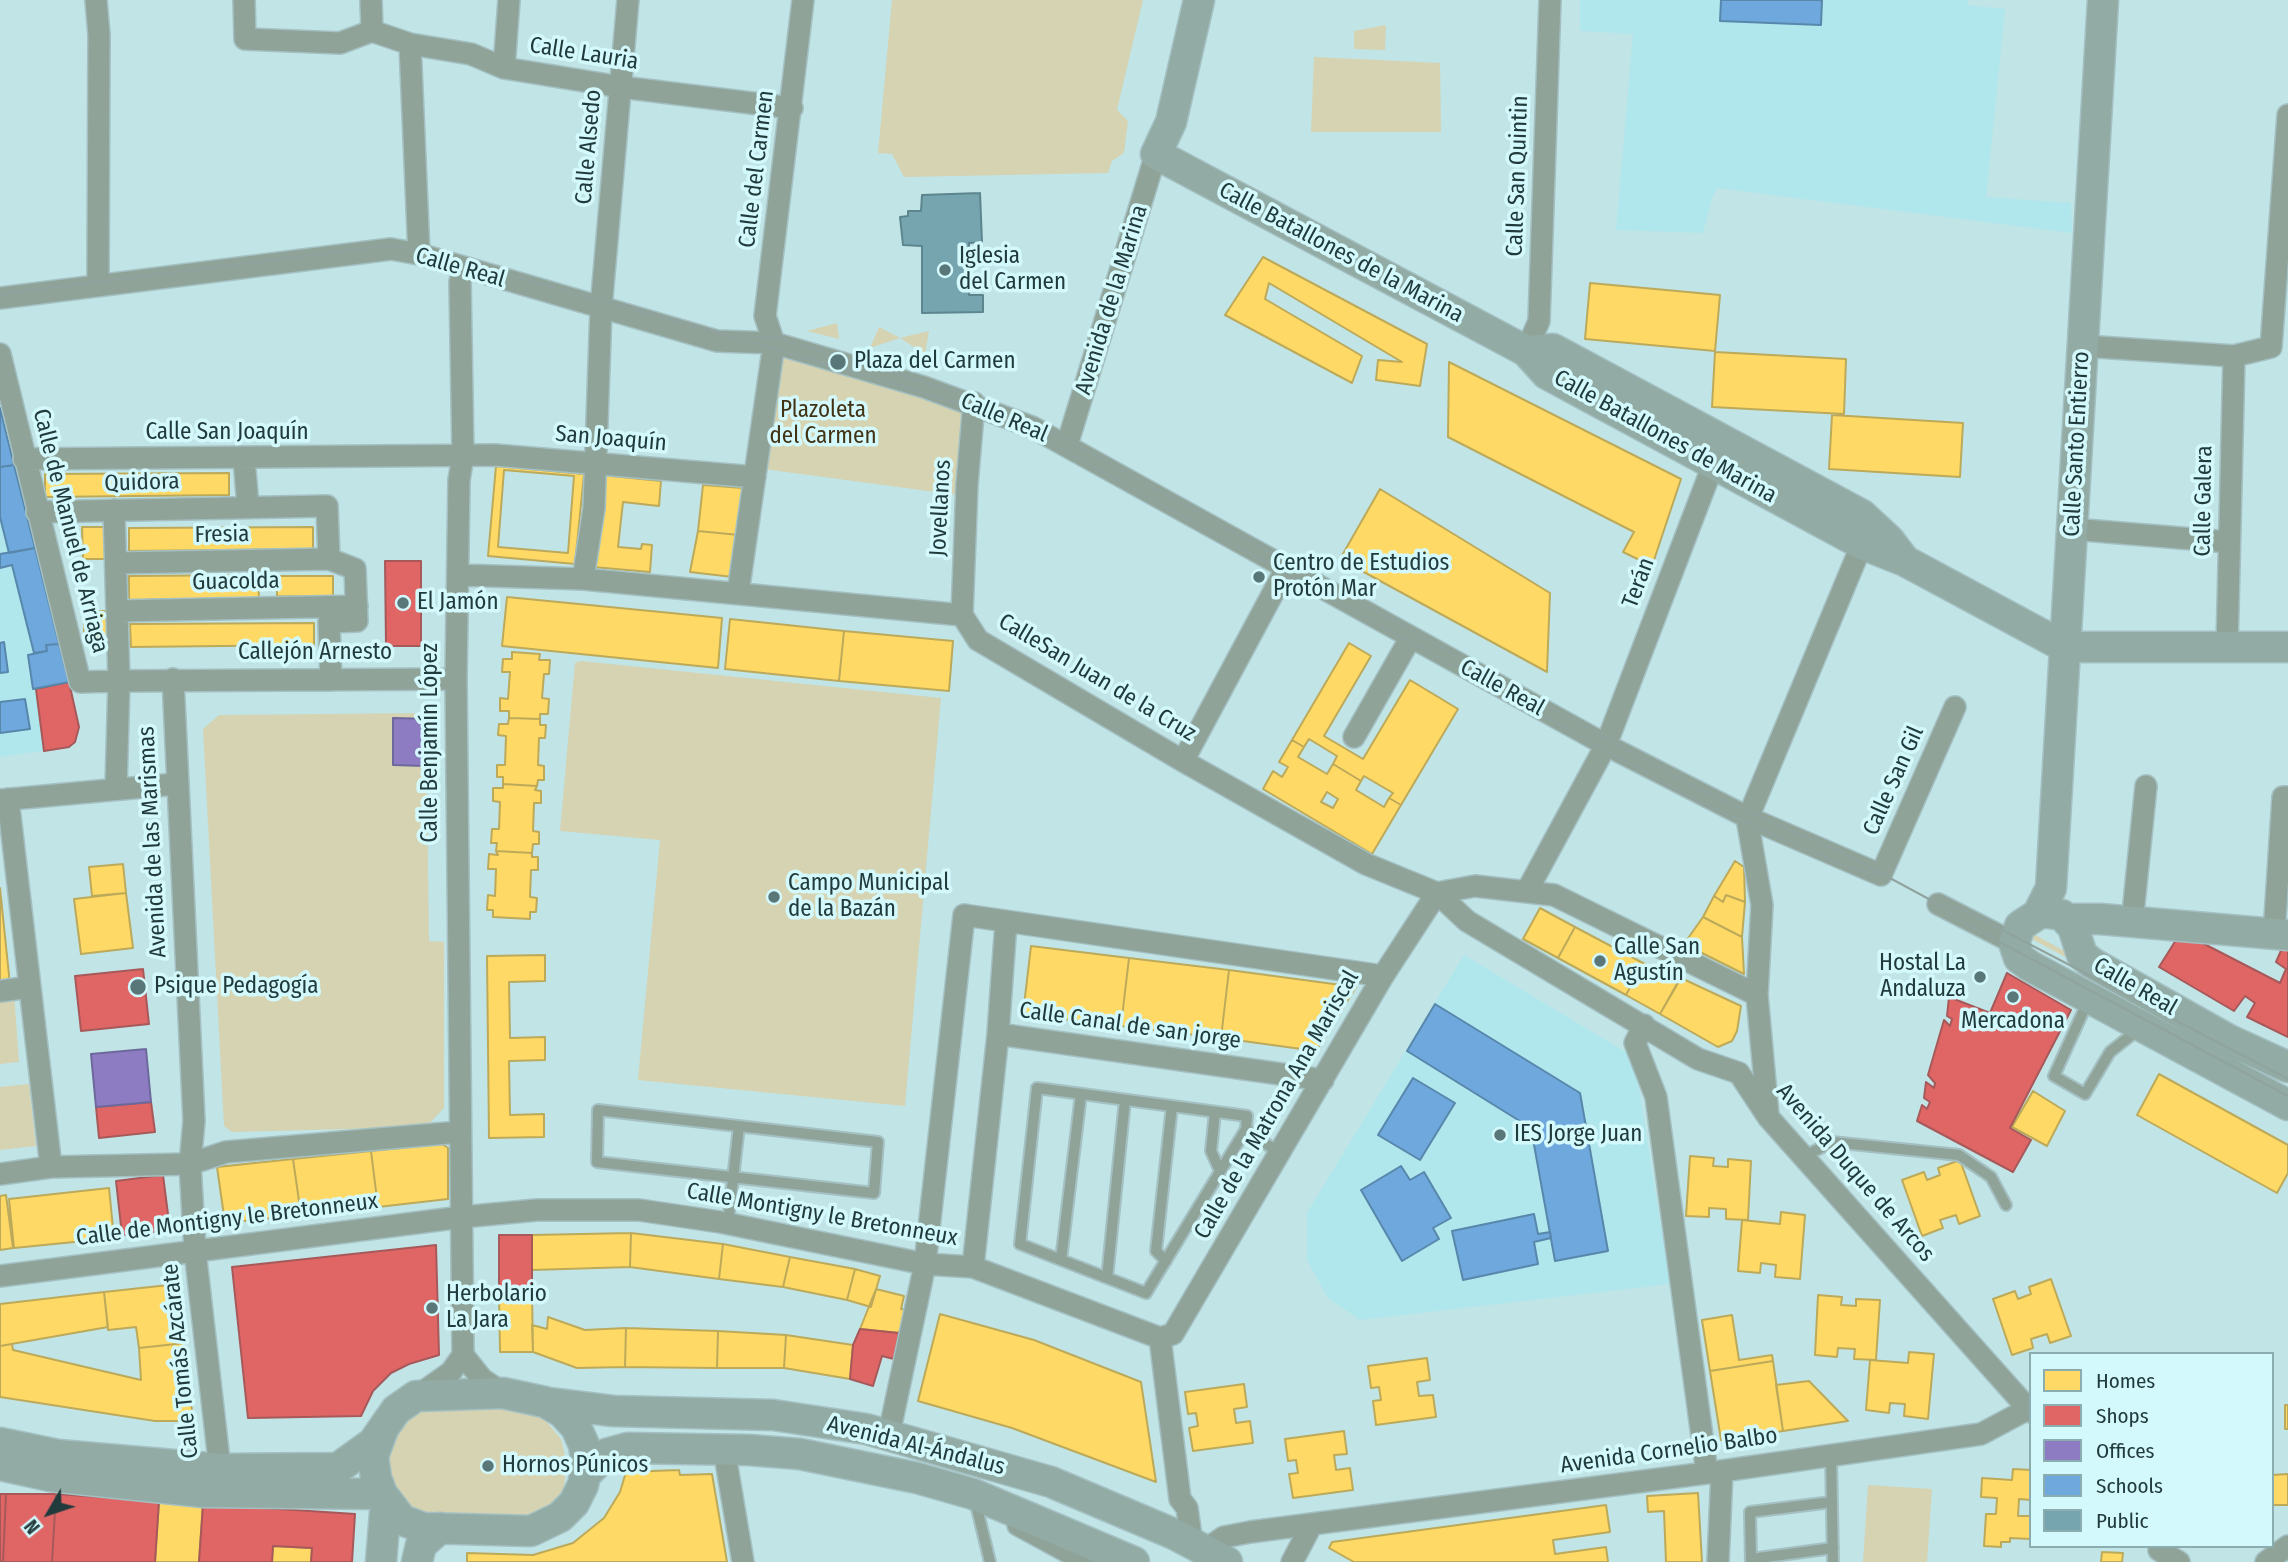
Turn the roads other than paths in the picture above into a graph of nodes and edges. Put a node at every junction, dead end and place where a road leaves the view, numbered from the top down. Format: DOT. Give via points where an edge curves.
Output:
graph roads {
  1 [pos="96,0"];
  2 [pos="244,0"];
  3 [pos="371,0"];
  4 [pos="509,0"];
  5 [pos="628,0"];
  6 [pos="803,0"];
  7 [pos="1178,0"];
  8 [pos="1199,0"];
  9 [pos="1550,0"];
  10 [pos="2103,0"];
  11 [pos="372,31"];
  12 [pos="410,44"];
  13 [pos="504,68"];
  14 [pos="621,87"];
  15 [pos="792,108"];
  16 [pos="2288,115"];
  17 [pos="1156,155"];
  18 [pos="419,254"];
  19 [pos="463,269"];
  20 [pos="98,284"];
  21 [pos="0,298"];
  22 [pos="601,304"];
  23 [pos="774,343"];
  24 [pos="2083,346"];
  25 [pos="1526,351"];
  26 [pos="0,354"];
  27 [pos="2234,356"];
  28 [pos="974,403"];
  29 [pos="1067,445"];
  30 [pos="1718,452"];
  31 [pos="463,456"];
  32 [pos="430,458"];
  33 [pos="24,459"];
  34 [pos="244,459"];
  35 [pos="594,464"];
  36 [pos="755,477"];
  37 [pos="248,506"];
  38 [pos="114,510"];
  39 [pos="37,512"];
  40 [pos="1862,529"];
  41 [pos="2072,529"];
  42 [pos="2229,542"];
  43 [pos="329,559"];
  44 [pos="116,563"];
  45 [pos="1287,567"];
  46 [pos="460,575"];
  47 [pos="583,579"];
  48 [pos="738,593"];
  49 [pos="357,606"];
  50 [pos="117,611"];
  51 [pos="962,615"];
  52 [pos="1412,637"];
  53 [pos="2065,647"];
  54 [pos="2288,647"];
  55 [pos="2227,648"];
  56 [pos="173,679"];
  57 [pos="456,679"];
  58 [pos="331,680"];
  59 [pos="119,681"];
  60 [pos="1955,707"];
  61 [pos="1354,737"];
  62 [pos="1606,745"];
  63 [pos="1183,761"];
  64 [pos="176,784"];
  65 [pos="2146,786"];
  66 [pos="116,788"];
  67 [pos="2288,797"];
  68 [pos="4,799"];
  69 [pos="1749,818"];
  70 [pos="1881,876"];
  71 [pos="1527,891"];
  72 [pos="1437,893"];
  73 [pos="1938,904"];
  74 [pos="2059,914"];
  75 [pos="1006,922"];
  76 [pos="2132,923"];
  77 [pos="2281,934"];
  78 [pos="2014,943"];
  79 [pos="1383,976"];
  80 [pos="30,987"];
  81 [pos="0,991"];
  82 [pos="1758,995"];
  83 [pos="2089,999"];
  84 [pos="1644,1026"];
  85 [pos="2143,1027"];
  86 [pos="998,1034"];
  87 [pos="2288,1067"];
  88 [pos="1323,1080"];
  89 [pos="1081,1094"];
  90 [pos="1125,1100"];
  91 [pos="2288,1105"];
  92 [pos="1171,1106"];
  93 [pos="1215,1112"];
  94 [pos="1768,1117"];
  95 [pos="739,1126"];
  96 [pos="1246,1129"];
  97 [pos="460,1132"];
  98 [pos="1280,1154"];
  99 [pos="1803,1157"];
  100 [pos="190,1164"];
  101 [pos="51,1167"];
  102 [pos="1220,1171"];
  103 [pos="0,1174"];
  104 [pos="734,1175"];
  105 [pos="2006,1205"];
  106 [pos="462,1217"];
  107 [pos="728,1223"];
  108 [pos="195,1251"];
  109 [pos="1061,1260"];
  110 [pos="1166,1261"];
  111 [pos="925,1265"];
  112 [pos="973,1267"];
  113 [pos="0,1276"];
  114 [pos="1107,1278"];
  115 [pos="1160,1338"];
  116 [pos="463,1355"];
  117 [pos="503,1393"];
  118 [pos="416,1396"];
  119 [pos="545,1402"];
  120 [pos="2029,1411"];
  121 [pos="383,1429"];
  122 [pos="888,1434"];
  123 [pos="0,1443"];
  124 [pos="724,1449"];
  125 [pos="1831,1455"];
  126 [pos="0,1465"];
  127 [pos="220,1469"];
  128 [pos="1714,1472"];
  129 [pos="585,1475"];
  130 [pos="973,1494"];
  131 [pos="384,1498"];
  132 [pos="1180,1499"];
  133 [pos="1832,1502"];
  134 [pos="1312,1524"];
  135 [pos="1153,1525"];
  136 [pos="440,1528"];
  137 [pos="2288,1546"];
  138 [pos="1833,1548"];
  139 [pos="1208,1552"];
  140 [pos="2159,1553"];
  141 [pos="1751,1561"];
  142 [pos="381,1562"];
  143 [pos="418,1562"];
  144 [pos="743,1562"];
  145 [pos="990,1562"];
  146 [pos="1086,1562"];
  147 [pos="1134,1562"];
  148 [pos="1292,1562"];
  149 [pos="1718,1562"];
  150 [pos="1833,1562"];
  151 [pos="2179,1562"];
  152 [pos="2266,1562"];
  1 -- 20 [label="street"];
  2 -- 11 [label="street" via="245,39 340,43"];
  3 -- 11 [label="street"];
  4 -- 13 [label="street"];
  5 -- 14 [label="street, Calle Alsedo"];
  6 -- 15 [label="street, Calle del Carmen"];
  7 -- 17 [label="street, Avenida de la Marina" via="1156,119"];
  8 -- 17 [label="street, Avenida de la Marina" via="1171,122"];
  9 -- 25 [label="street, Calle San Quintin" via="1539,321"];
  10 -- 24 [label="street, Calle Santo Entierro"];
  11 -- 12 [label="street, Calle Lauria"];
  12 -- 13 [label="street, Calle Lauria" via="471,54"];
  12 -- 18 [label="street"];
  13 -- 14 [label="street, Calle Lauria"];
  14 -- 15 [label="street, Calle Lauria"];
  14 -- 22 [label="street, Calle Alsedo"];
  15 -- 23 [label="street, Calle del Carmen" via="765,316"];
  16 -- 27 [label="street" via="2271,347"];
  17 -- 25 [label="street, Calle Batallones de la Marina"];
  17 -- 29 [label="street, Avenida de la Marina"];
  18 -- 19 [label="street, Calle Real"];
  18 -- 20 [label="street, Calle Real" via="391,249"];
  19 -- 22 [label="street, Calle Real"];
  19 -- 31 [label="street, Calle Benjamín López"];
  20 -- 21 [label="street, Calle Real"];
  22 -- 23 [label="street, Calle Real" via="717,341"];
  22 -- 35 [label="street, Calle Alsedo"];
  23 -- 28 [label="street, Calle Real"];
  23 -- 36 [label="street"];
  24 -- 27 [label="street"];
  24 -- 41 [label="street, Calle Santo Entierro"];
  25 -- 30 [label="street, Calle Batallones de Marina" via="1553,349"];
  26 -- 33 [label="street, Calle de Manuel de Arriaga"];
  27 -- 42 [label="street, Calle Galera"];
  28 -- 29 [label="street, Calle Real"];
  28 -- 51 [label="street, Jovellanos"];
  29 -- 45 [label="street, Calle Real"];
  30 -- 40 [label="street, Calle Batallones de Marina"];
  30 -- 62 [label="street, Terán"];
  31 -- 32 [label="street, San Joaquín"];
  31 -- 35 [label="street, San Joaquín"];
  31 -- 46 [label="street, Calle Benjamín López"];
  32 -- 34 [label="street, Calle San Joaquín"];
  33 -- 34 [label="street, Calle San Joaquín"];
  33 -- 39 [label="street, Calle de Manuel de Arriaga"];
  34 -- 37 [label="street"];
  35 -- 36 [label="street, San Joaquín"];
  35 -- 47 [label="street, Calle Alsedo" via="594,508"];
  36 -- 48 [label="street"];
  37 -- 38 [label="street, Quidora"];
  37 -- 43 [label="street, Quidora" via="327,506"];
  38 -- 39 [label="street, Quidora"];
  38 -- 44 [label="street, Avenida de las Marismas"];
  39 -- 59 [label="street, Calle de Manuel de Arriaga" via="80,682"];
  40 -- 53 [label="street, Calle Batallones de Marina" via="1889,540 1905,561"];
  40 -- 69 [label="street"];
  41 -- 42 [label="street"];
  41 -- 53 [label="street, Calle Santo Entierro"];
  42 -- 55 [label="street, Calle Galera"];
  43 -- 44 [label="street, Fresia"];
  43 -- 49 [label="street" via="355,569"];
  44 -- 50 [label="street, Avenida de las Marismas"];
  45 -- 52 [label="street, Calle Real"];
  45 -- 63 [label="street"];
  46 -- 47 [label="street"];
  46 -- 57 [label="street, Calle Benjamín López"];
  47 -- 48 [label="street"];
  48 -- 51 [label="street"];
  49 -- 50 [label="street, Guacolda"];
  49 -- 58 [label="street" via="357,621 329,622"];
  50 -- 59 [label="street, Avenida de las Marismas"];
  51 -- 63 [label="street, CalleSan Juan de la Cruz" via="978,640"];
  52 -- 61 [label="street"];
  52 -- 62 [label="street, Calle Real"];
  53 -- 55 [label="street"];
  53 -- 74 [label="street, Calle Santo Entierro"];
  54 -- 55 [label="street"];
  56 -- 58 [label="street, Callejón Arnesto"];
  56 -- 59 [label="street"];
  56 -- 64 [label="street, Avenida de las Marismas"];
  57 -- 58 [label="street, Callejón Arnesto"];
  57 -- 97 [label="street, Calle Benjamín López"];
  59 -- 66 [label="street, Avenida de las Marismas"];
  60 -- 70 [label="street, Calle San Gil"];
  62 -- 69 [label="street, Calle Real"];
  62 -- 71 [label="street, Terán"];
  63 -- 72 [label="street, CalleSan Juan de la Cruz" via="1366,864"];
  64 -- 66 [label="street"];
  64 -- 100 [label="street, Avenida de las Marismas" via="194,1121"];
  65 -- 76 [label="street"];
  66 -- 68 [label="street"];
  67 -- 77 [label="street" via="2283,797"];
  68 -- 80 [label="street"];
  69 -- 70 [label="street, Calle Real"];
  69 -- 82 [label="street" via="1762,905"];
  71 -- 72 [label="street" via="1475,886"];
  71 -- 82 [label="street" via="1554,895"];
  72 -- 79 [label="street, Calle de la Matrona Ana Mariscal"];
  72 -- 84 [label="street, Avenida Duque de Arcos" via="1467,921"];
  73 -- 78 [label="street, Calle Real"];
  74 -- 76 [label="street"];
  74 -- 78 [label="street" via="2021,926"];
  74 -- 87 [label="street, Calle Real" via="2082,955 2095,966"];
  75 -- 79 [label="street"];
  75 -- 86 [label="street, Calle Canal de san jorge"];
  75 -- 111 [label="street" via="964,915"];
  76 -- 77 [label="street"];
  78 -- 83 [label="street, Calle Real" via="2019,958"];
  79 -- 88 [label="street, Calle de la Matrona Ana Mariscal"];
  80 -- 81 [label="street"];
  80 -- 101 [label="street"];
  82 -- 94 [label="street"];
  83 -- 85 [label="street, Calle Real"];
  83 -- 85 [label="lane" via="2054,1076 2085,1094 2110,1052"];
  84 -- 94 [label="street, Avenida Duque de Arcos" via="1698,1059 1740,1073"];
  84 -- 128 [label="street" via="1635,1043 1656,1097"];
  85 -- 91 [label="street, Calle Real"];
  86 -- 88 [label="street, Calle Canal de san jorge"];
  86 -- 112 [label="street"];
  88 -- 98 [label="street, Calle de la Matrona Ana Mariscal"];
  89 -- 90 [label="lane"];
  89 -- 109 [label="lane"];
  89 -- 109 [label="lane" via="1037,1088 1020,1244"];
  90 -- 92 [label="lane"];
  90 -- 114 [label="lane"];
  92 -- 93 [label="lane"];
  92 -- 110 [label="lane" via="1156,1251"];
  93 -- 96 [label="lane" via="1247,1116"];
  93 -- 102 [label="lane" via="1212,1151"];
  94 -- 99 [label="street, Avenida Duque de Arcos"];
  95 -- 104 [label="lane"];
  95 -- 104 [label="lane" via="598,1110 597,1162"];
  95 -- 104 [label="lane" via="878,1142 874,1193"];
  96 -- 98 [label="lane"];
  96 -- 102 [label="lane"];
  97 -- 100 [label="street" via="226,1152"];
  97 -- 106 [label="street, Calle Benjamín López"];
  98 -- 115 [label="street, Calle de la Matrona Ana Mariscal" via="1173,1334"];
  99 -- 105 [label="lane" via="1832,1142 1959,1155 1991,1177"];
  99 -- 120 [label="street, Avenida Duque de Arcos"];
  100 -- 101 [label="street"];
  100 -- 108 [label="street, Calle Tomás Azcárate"];
  101 -- 103 [label="street"];
  102 -- 110 [label="lane"];
  104 -- 107 [label="lane"];
  106 -- 107 [label="street, Calle Montigny le Bretonneux" via="602,1208"];
  106 -- 108 [label="street, Calle de Montigny le Bretonneux"];
  106 -- 116 [label="street, Calle Benjamín López"];
  107 -- 111 [label="street, Calle Montigny le Bretonneux"];
  108 -- 113 [label="street, Calle de Montigny le Bretonneux"];
  108 -- 127 [label="street, Calle Tomás Azcárate"];
  109 -- 114 [label="lane"];
  110 -- 114 [label="lane" via="1146,1293"];
  111 -- 112 [label="street, Calle Montigny le Bretonneux"];
  111 -- 122 [label="street"];
  112 -- 115 [label="street, Calle Montigny le Bretonneux"];
  115 -- 132 [label="street"];
  116 -- 117 [label="street" via="482,1379"];
  116 -- 118 [label="street" via="452,1372"];
  117 -- 118 [label="street"];
  117 -- 119 [label="street"];
  118 -- 121 [label="street" via="396,1410"];
  119 -- 122 [label="street, Avenida Al-Ándalus" via="613,1411 773,1415"];
  119 -- 129 [label="street" via="576,1427 584,1445"];
  120 -- 125 [label="street, Avenida Cornelio Balbo" via="1981,1434"];
  121 -- 127 [label="street" via="360,1454 338,1468"];
  121 -- 131 [label="street" via="373,1456"];
  122 -- 135 [label="street, Avenida Al-Ándalus" via="1051,1482"];
  123 -- 127 [label="street" via="58,1455"];
  124 -- 129 [label="street, Avenida Al-Ándalus" via="628,1448 606,1454"];
  124 -- 130 [label="street, Avenida Al-Ándalus" via="839,1461"];
  124 -- 144 [label="street"];
  125 -- 128 [label="street, Avenida Cornelio Balbo"];
  125 -- 133 [label="lane"];
  126 -- 131 [label="street" via="50,1476 203,1492"];
  128 -- 134 [label="street, Avenida Cornelio Balbo"];
  128 -- 149 [label="street"];
  129 -- 136 [label="street" via="574,1503 560,1517 531,1531"];
  130 -- 145 [label="lane"];
  130 -- 146 [label="street" via="1031,1533"];
  130 -- 147 [label="street, Avenida Al-Ándalus"];
  131 -- 136 [label="street" via="412,1525"];
  131 -- 142 [label="street"];
  132 -- 135 [label="street" via="1165,1521"];
  132 -- 139 [label="street"];
  133 -- 138 [label="lane"];
  133 -- 141 [label="lane" via="1750,1512"];
  134 -- 139 [label="street, Avenida Cornelio Balbo" via="1224,1537"];
  134 -- 148 [label="street"];
  135 -- 139 [label="street, Avenida Al-Ándalus"];
  136 -- 143 [label="street" via="421,1545"];
  137 -- 152 [label="street"];
  138 -- 141 [label="lane"];
  138 -- 150 [label="lane"];
  140 -- 151 [label="street"];
}
